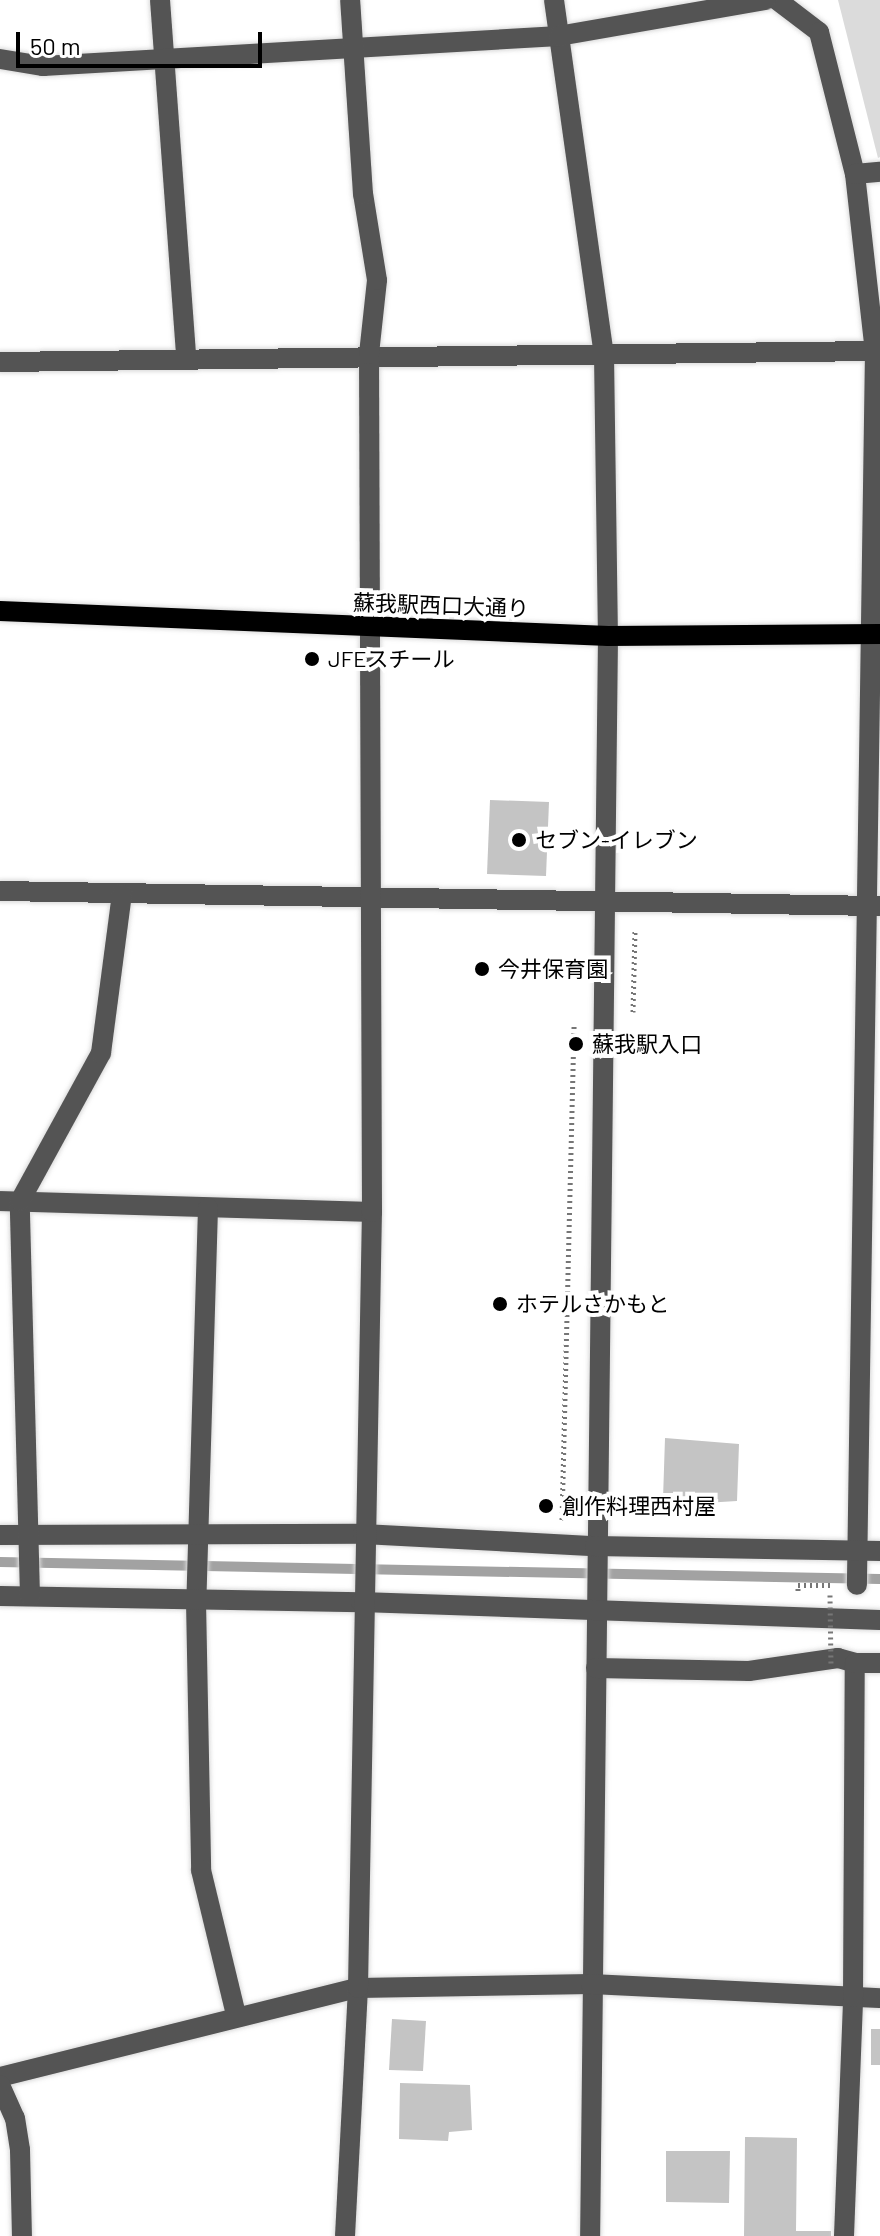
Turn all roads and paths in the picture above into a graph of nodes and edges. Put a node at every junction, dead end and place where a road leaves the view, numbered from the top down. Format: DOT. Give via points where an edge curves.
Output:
graph roads {
  1 [pos="160,0"];
  2 [pos="350,0"];
  3 [pos="554,0"];
  4 [pos="766,0"];
  5 [pos="777,0"];
  6 [pos="559,36"];
  7 [pos="353,46"];
  8 [pos="164,58"];
  9 [pos="0,59"];
  10 [pos="880,172"];
  11 [pos="855,174"];
  12 [pos="877,351"];
  13 [pos="369,354"];
  14 [pos="604,354"];
  15 [pos="186,356"];
  16 [pos="0,362"];
  17 [pos="0,611"];
  18 [pos="372,627"];
  19 [pos="875,634"];
  20 [pos="608,636"];
  21 [pos="0,891"];
  22 [pos="122,894"];
  23 [pos="375,898"];
  24 [pos="601,903"];
  25 [pos="873,906"];
  26 [pos="574,1009"];
  27 [pos="871,1132"];
  28 [pos="10,1201"];
  29 [pos="208,1208"];
  30 [pos="372,1212"];
  31 [pos="870,1344"];
  32 [pos="363,1534"];
  33 [pos="0,1535"];
  34 [pos="28,1535"];
  35 [pos="557,1535"];
  36 [pos="197,1537"];
  37 [pos="595,1546"];
  38 [pos="880,1551"];
  39 [pos="858,1557"];
  40 [pos="857,1585"];
  41 [pos="830,1595"];
  42 [pos="0,1596"];
  43 [pos="30,1596"];
  44 [pos="196,1601"];
  45 [pos="361,1602"];
  46 [pos="595,1610"];
  47 [pos="880,1620"];
  48 [pos="855,1663"];
  49 [pos="880,1663"];
  50 [pos="831,1667"];
  51 [pos="596,1668"];
  52 [pos="591,1984"];
  53 [pos="358,1988"];
  54 [pos="853,1997"];
  55 [pos="880,1998"];
  56 [pos="236,2015"];
  57 [pos="0,2077"];
  58 [pos="0,2085"];
  59 [pos="22,2236"];
  60 [pos="345,2236"];
  61 [pos="590,2236"];
  62 [pos="844,2236"];
  1 -- 8 [label="street"];
  2 -- 7 [label="street"];
  3 -- 6 [label="street"];
  4 -- 6 [label="street"];
  5 -- 11 [label="street" via="819,32"];
  6 -- 7 [label="street"];
  6 -- 14 [label="street"];
  7 -- 8 [label="street"];
  7 -- 13 [label="street" via="363,194 377,280"];
  8 -- 9 [label="street" via="43,66"];
  8 -- 15 [label="street"];
  10 -- 11 [label="street"];
  11 -- 12 [label="street"];
  12 -- 14 [label="street"];
  12 -- 19 [label="street"];
  13 -- 14 [label="street"];
  13 -- 15 [label="street"];
  13 -- 18 [label="street"];
  14 -- 20 [label="street"];
  15 -- 16 [label="street"];
  17 -- 18 [label="main road, 蘇我駅西口大通り"];
  18 -- 20 [label="main road, 蘇我駅西口大通り"];
  18 -- 23 [label="street"];
  19 -- 20 [label="main road, 蘇我駅西口大通り"];
  19 -- 25 [label="street"];
  20 -- 24 [label="street"];
  21 -- 22 [label="street"];
  22 -- 23 [label="street"];
  22 -- 28 [label="street" via="101,1053"];
  23 -- 24 [label="street"];
  23 -- 30 [label="street"];
  24 -- 25 [label="street"];
  24 -- 37 [label="street"];
  25 -- 27 [label="street"];
  26 -- 35 [label="path" via="565,1513"];
  27 -- 31 [label="street"];
  28 -- 29 [label="street"];
  28 -- 34 [label="street"];
  29 -- 30 [label="street"];
  29 -- 36 [label="street"];
  30 -- 32 [label="street"];
  31 -- 39 [label="street"];
  32 -- 36 [label="street"];
  32 -- 37 [label="street"];
  32 -- 45 [label="street"];
  33 -- 34 [label="street"];
  34 -- 36 [label="street"];
  34 -- 43 [label="street"];
  36 -- 44 [label="street"];
  37 -- 39 [label="street"];
  37 -- 46 [label="street"];
  38 -- 39 [label="street"];
  39 -- 40 [label="street"];
  41 -- 50 [label="path, bridge"];
  42 -- 43 [label="street"];
  43 -- 44 [label="street"];
  44 -- 45 [label="street"];
  44 -- 56 [label="street" via="201,1870"];
  45 -- 46 [label="street"];
  45 -- 53 [label="street"];
  46 -- 47 [label="street"];
  46 -- 51 [label="street"];
  48 -- 49 [label="street"];
  48 -- 51 [label="street" via="838,1658 749,1671"];
  48 -- 54 [label="street"];
  51 -- 52 [label="street"];
  52 -- 53 [label="street"];
  52 -- 54 [label="street"];
  52 -- 61 [label="street"];
  53 -- 56 [label="street"];
  53 -- 60 [label="street"];
  54 -- 55 [label="street"];
  54 -- 62 [label="street"];
  56 -- 57 [label="street"];
  58 -- 59 [label="street" via="15,2118 20,2150"];
}
